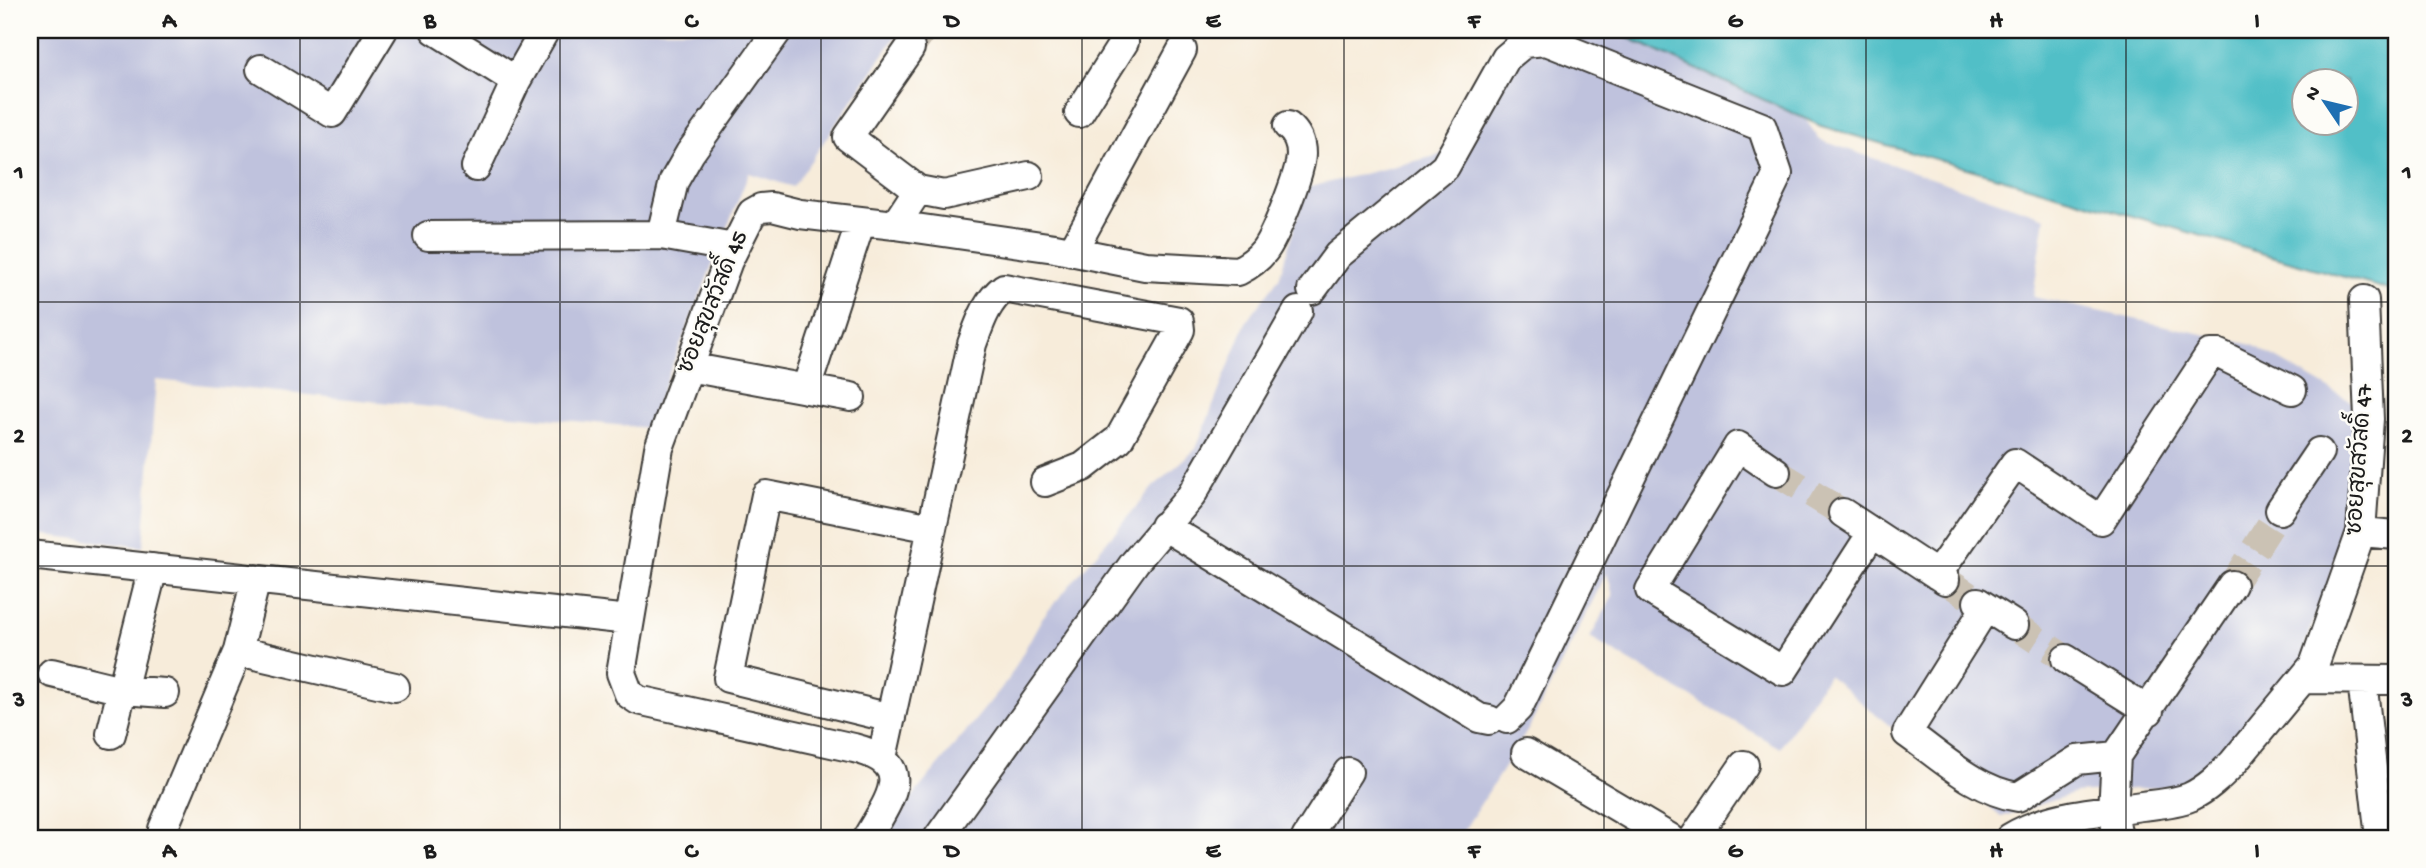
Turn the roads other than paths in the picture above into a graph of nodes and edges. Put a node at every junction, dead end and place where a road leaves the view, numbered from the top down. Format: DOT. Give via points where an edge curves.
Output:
graph roads {
  1 [pos="383,30"];
  2 [pos="435,30"];
  3 [pos="545,30"];
  4 [pos="778,30"];
  5 [pos="1124,42"];
  6 [pos="910,48"];
  7 [pos="1182,50"];
  8 [pos="261,69"];
  9 [pos="516,81"];
  10 [pos="1079,113"];
  11 [pos="1287,126"];
  12 [pos="476,167"];
  13 [pos="1028,176"];
  14 [pos="918,190"];
  15 [pos="861,221"];
  16 [pos="895,225"];
  17 [pos="661,235"];
  18 [pos="428,236"];
  19 [pos="734,248"];
  20 [pos="1072,252"];
  21 [pos="2364,300"];
  22 [pos="688,367"];
  23 [pos="806,389"];
  24 [pos="2292,390"];
  25 [pos="851,397"];
  26 [pos="2319,452"];
  27 [pos="1776,472"];
  28 [pos="1045,482"];
  29 [pos="2280,510"];
  30 [pos="1843,513"];
  31 [pos="1164,526"];
  32 [pos="932,528"];
  33 [pos="2361,532"];
  34 [pos="1872,533"];
  35 [pos="2396,535"];
  36 [pos="30,555"];
  37 [pos="153,568"];
  38 [pos="256,579"];
  39 [pos="2232,585"];
  40 [pos="629,620"];
  41 [pos="2014,625"];
  42 [pos="238,651"];
  43 [pos="2066,659"];
  44 [pos="52,673"];
  45 [pos="2302,679"];
  46 [pos="2362,680"];
  47 [pos="2396,680"];
  48 [pos="395,687"];
  49 [pos="122,690"];
  50 [pos="165,693"];
  51 [pos="2149,711"];
  52 [pos="891,718"];
  53 [pos="111,734"];
  54 [pos="1527,753"];
  55 [pos="2116,756"];
  56 [pos="882,758"];
  57 [pos="1744,765"];
  58 [pos="1348,772"];
  59 [pos="2113,810"];
  60 [pos="950,834"];
  61 [pos="162,838"];
  62 [pos="867,838"];
  63 [pos="1307,838"];
  64 [pos="1670,838"];
  65 [pos="1694,838"];
  66 [pos="2010,838"];
  67 [pos="2118,838"];
  68 [pos="2380,838"];
  1 -- 8 [label="street" via="332,113"];
  2 -- 9 [label="street"];
  3 -- 9 [label="street"];
  4 -- 17 [label="street" via="674,181"];
  5 -- 10 [label="street"];
  6 -- 14 [label="street" via="848,136"];
  7 -- 20 [label="street"];
  9 -- 12 [label="street"];
  11 -- 20 [label="street, ซอยสุขสวัสดิ์ 45" via="1300,142 1301,157 1273,234 1249,266 1238,271 1144,266"];
  13 -- 14 [label="street" via="944,195"];
  14 -- 16 [label="street"];
  15 -- 16 [label="street, ซอยสุขสวัสดิ์ 45"];
  15 -- 19 [label="street, ซอยสุขสวัสดิ์ 45" via="761,208 752,213"];
  15 -- 23 [label="street"];
  16 -- 20 [label="street, ซอยสุขสวัสดิ์ 45"];
  17 -- 18 [label="street"];
  17 -- 19 [label="street"];
  19 -- 22 [label="street, ซอยสุขสวัสดิ์ 45"];
  21 -- 33 [label="street, ซอยสุขสวัสดิ์ 47" via="2369,419"];
  22 -- 23 [label="street"];
  22 -- 40 [label="street, ซอยสุขสวัสดิ์ 45" via="659,448"];
  23 -- 25 [label="street"];
  24 -- 34 [label="street" via="2219,354 2210,354 2101,520 2015,463 1941,577"];
  26 -- 29 [label="street"];
  27 -- 34 [label="street" via="1738,446 1650,590 1783,671"];
  28 -- 32 [label="street" via="1083,467 1119,439 1180,330 1179,321 1004,288 994,296 972,344"];
  30 -- 34 [label="street"];
  31 -- 31 [label="street" via="1191,496 1305,301 1338,255 1445,166 1506,58 1524,43 1546,41 1762,127 1778,174 1518,708 1498,719 1479,718"];
  31 -- 60 [label="street"];
  32 -- 52 [label="street"];
  32 -- 52 [label="street" via="766,495 728,678"];
  33 -- 35 [label="street"];
  33 -- 45 [label="street, ซอยสุขสวัสดิ์ 47" via="2314,665"];
  36 -- 37 [label="street"];
  37 -- 38 [label="street"];
  37 -- 49 [label="street"];
  38 -- 40 [label="street"];
  38 -- 42 [label="street"];
  39 -- 51 [label="street"];
  40 -- 56 [label="street, ซอยสุขสวัสดิ์ 45" via="621,673 629,694 638,700"];
  41 -- 55 [label="street" via="1982,604 1907,733 1972,779 2018,797 2077,760"];
  42 -- 48 [label="street"];
  42 -- 61 [label="street"];
  43 -- 51 [label="street"];
  44 -- 49 [label="street"];
  45 -- 46 [label="street"];
  45 -- 59 [label="street, ซอยสุขสวัสดิ์ 47" via="2233,763 2203,790 2175,802"];
  46 -- 47 [label="street"];
  46 -- 68 [label="street"];
  49 -- 50 [label="street"];
  49 -- 53 [label="street"];
  51 -- 55 [label="street"];
  52 -- 56 [label="street"];
  54 -- 64 [label="street"];
  55 -- 59 [label="street"];
  56 -- 62 [label="street" via="896,777"];
  57 -- 65 [label="street"];
  58 -- 63 [label="street"];
  59 -- 66 [label="street, ซอยสุขสวัสดิ์ 47" via="2063,817"];
  59 -- 67 [label="street"];
}
